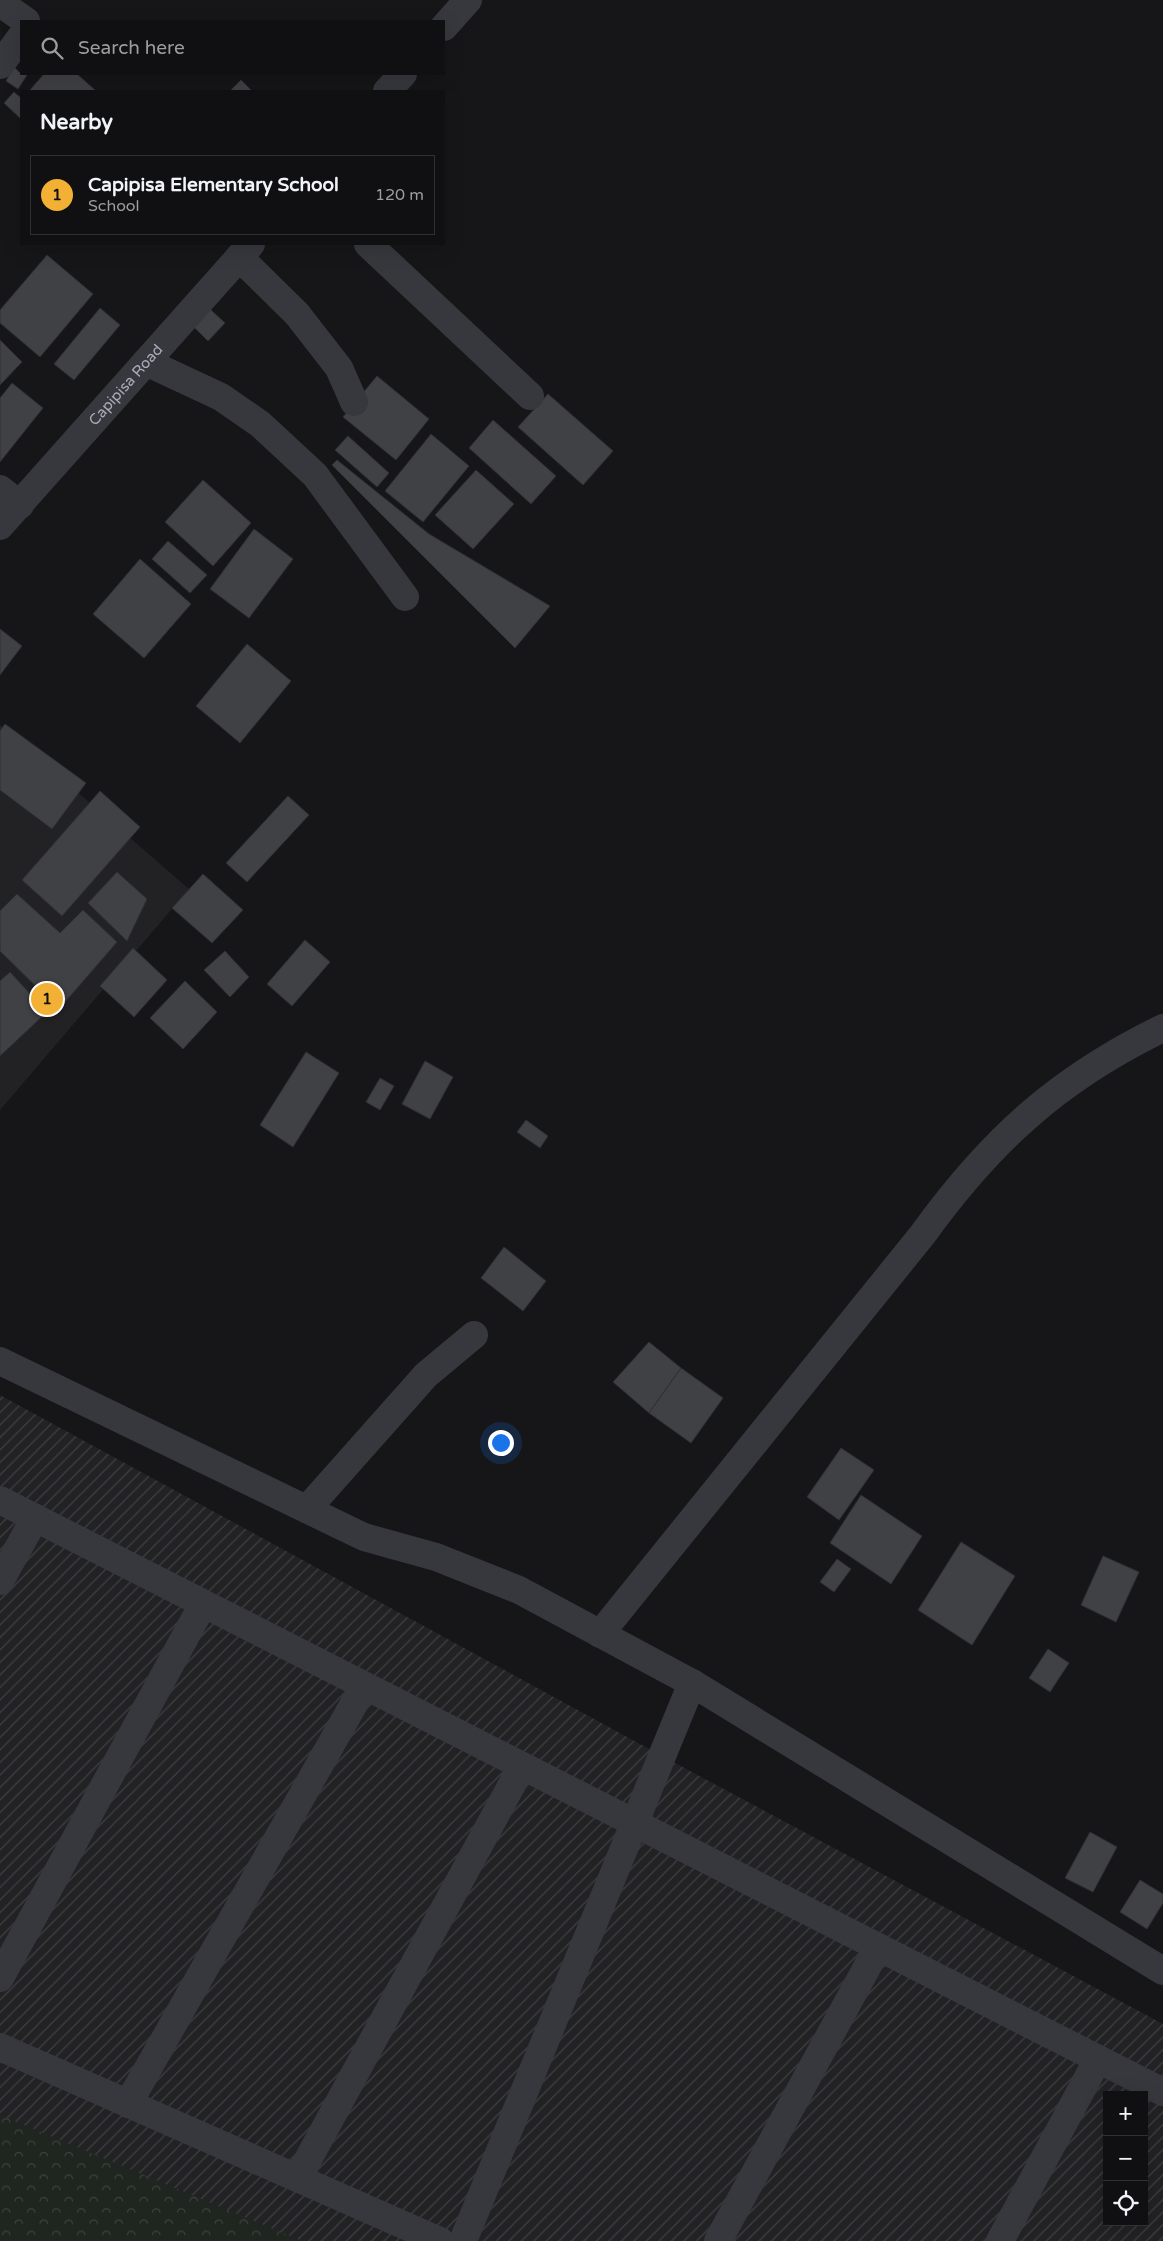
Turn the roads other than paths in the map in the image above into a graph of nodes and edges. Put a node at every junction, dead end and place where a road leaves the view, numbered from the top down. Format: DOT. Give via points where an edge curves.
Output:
graph roads {
  1 [pos="468,0"];
  2 [pos="0,3"];
  3 [pos="25,20"];
  4 [pos="445,26"];
  5 [pos="20,38"];
  6 [pos="0,65"];
  7 [pos="401,75"];
  8 [pos="388,90"];
  9 [pos="369,245"];
  10 [pos="245,250"];
  11 [pos="146,362"];
  12 [pos="530,396"];
  13 [pos="354,402"];
  14 [pos="10,497"];
  15 [pos="0,526"];
  16 [pos="405,597"];
  17 [pos="1163,1028"];
  18 [pos="474,1335"];
  19 [pos="0,1361"];
  20 [pos="0,1500"];
  21 [pos="308,1509"];
  22 [pos="35,1518"];
  23 [pos="0,1581"];
  24 [pos="203,1604"];
  25 [pos="600,1634"];
  26 [pos="692,1683"];
  27 [pos="364,1686"];
  28 [pos="522,1766"];
  29 [pos="635,1824"];
  30 [pos="878,1947"];
  31 [pos="1163,1971"];
  32 [pos="0,1978"];
  33 [pos="0,2047"];
  34 [pos="1098,2059"];
  35 [pos="1163,2092"];
  36 [pos="128,2104"];
  37 [pos="298,2178"];
  38 [pos="440,2241"];
  39 [pos="463,2241"];
  40 [pos="718,2241"];
  41 [pos="1000,2241"];
  1 -- 4 [label="street"];
  2 -- 3 [label="street"];
  5 -- 6 [label="street"];
  7 -- 8 [label="street"];
  9 -- 12 [label="street"];
  10 -- 11 [label="street, Capipisa Road"];
  10 -- 13 [label="street" via="339,368"];
  11 -- 14 [label="street, Capipisa Road"];
  11 -- 16 [label="street" via="221,397 260,424 315,475"];
  14 -- 15 [label="street, Capipisa Road"];
  17 -- 25 [label="street" via="1079,1075 1034,1109 993,1147 956,1188 923,1234"];
  18 -- 21 [label="street" via="426,1375"];
  19 -- 21 [label="street"];
  20 -- 22 [label="street"];
  21 -- 25 [label="street" via="364,1538 436,1558 519,1590"];
  22 -- 23 [label="street"];
  22 -- 24 [label="street"];
  24 -- 27 [label="street"];
  24 -- 32 [label="street"];
  25 -- 26 [label="street"];
  26 -- 29 [label="street"];
  26 -- 31 [label="street"];
  27 -- 28 [label="street"];
  27 -- 36 [label="street"];
  28 -- 29 [label="street"];
  28 -- 37 [label="street"];
  29 -- 30 [label="street"];
  29 -- 39 [label="street"];
  30 -- 34 [label="street"];
  30 -- 40 [label="street"];
  33 -- 36 [label="street"];
  34 -- 35 [label="street"];
  34 -- 41 [label="street"];
  36 -- 37 [label="street"];
  37 -- 38 [label="street"];
}
